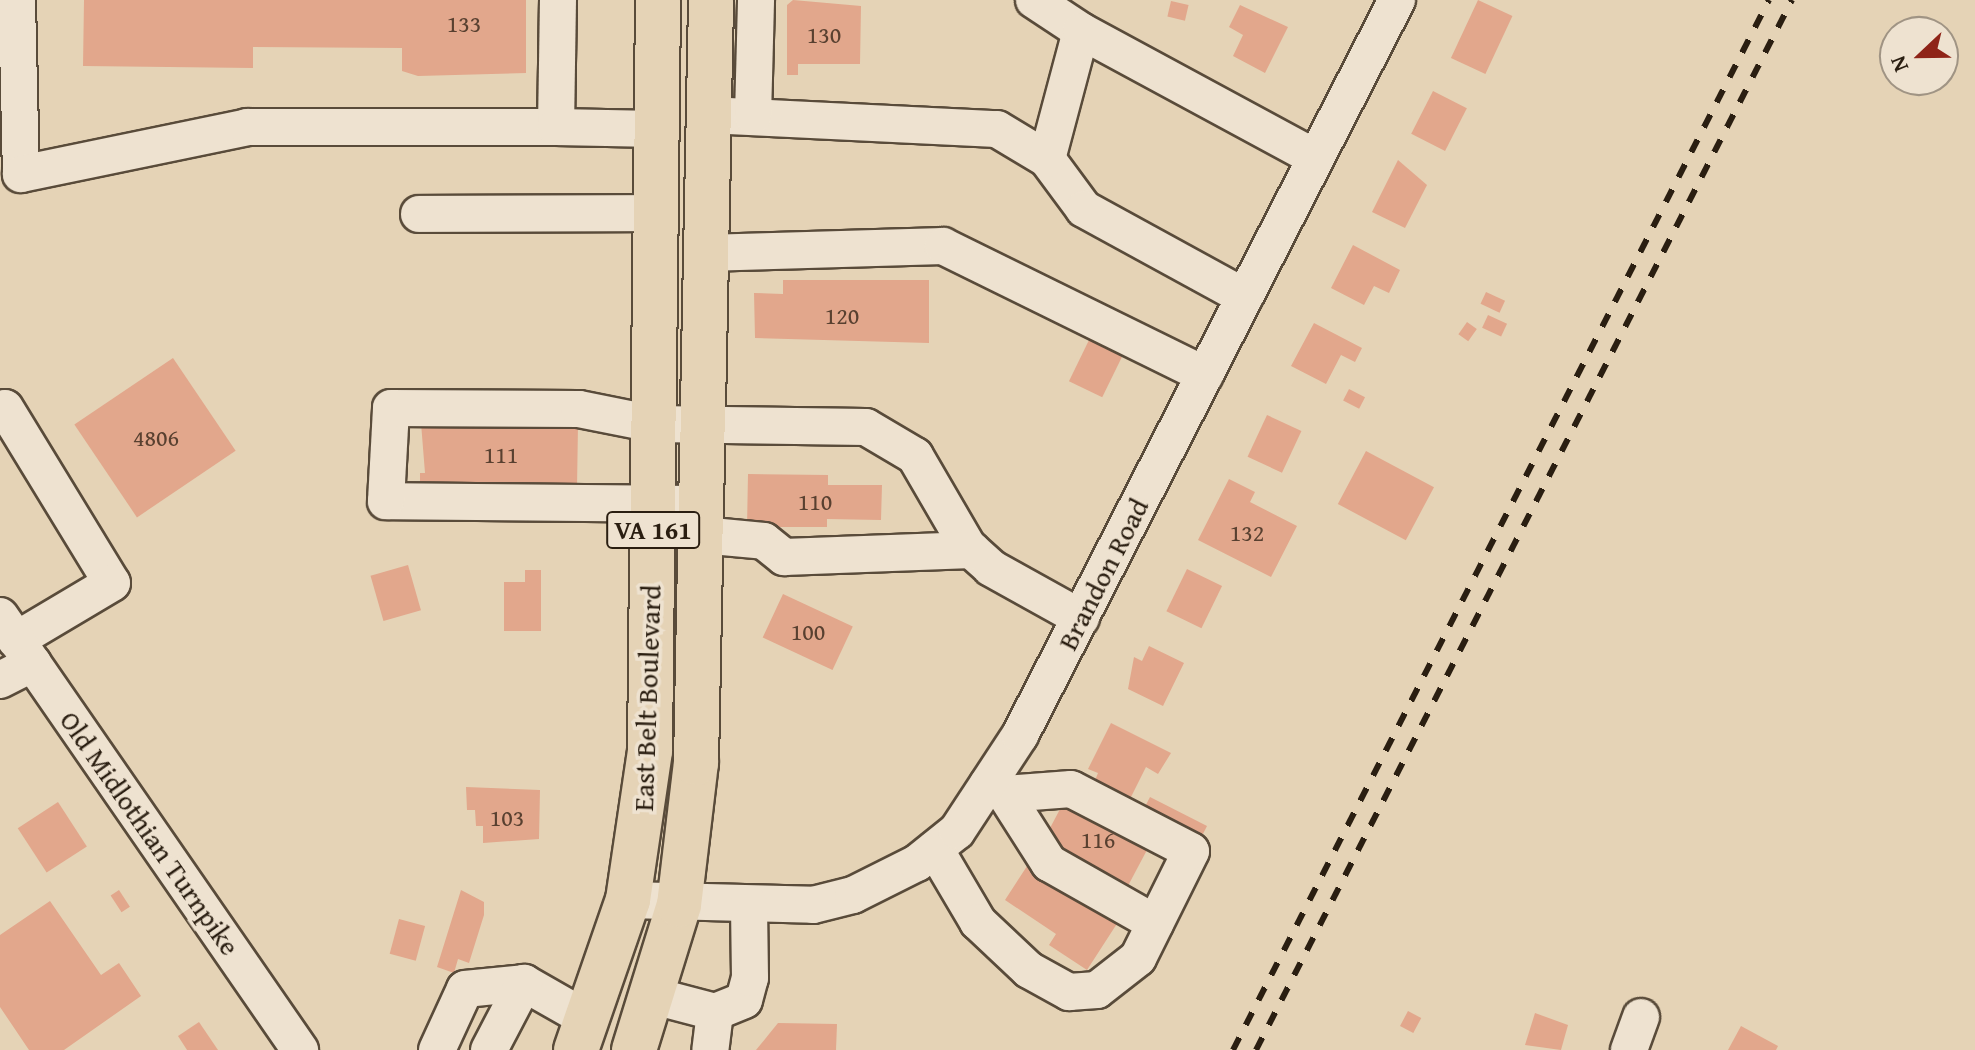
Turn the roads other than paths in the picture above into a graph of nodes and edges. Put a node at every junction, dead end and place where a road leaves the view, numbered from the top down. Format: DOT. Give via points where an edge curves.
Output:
graph roads {
  1 [pos="17,0"];
  2 [pos="558,0"];
  3 [pos="658,0"];
  4 [pos="711,0"];
  5 [pos="756,0"];
  6 [pos="1034,0"];
  7 [pos="1397,0"];
  8 [pos="1081,31"];
  9 [pos="708,115"];
  10 [pos="753,116"];
  11 [pos="556,127"];
  12 [pos="657,129"];
  13 [pos="1316,158"];
  14 [pos="1047,159"];
  15 [pos="656,213"];
  16 [pos="419,214"];
  17 [pos="706,253"];
  18 [pos="1245,297"];
  19 [pos="1205,375"];
  20 [pos="0,410"];
  21 [pos="654,424"];
  22 [pos="702,425"];
  23 [pos="653,501"];
  24 [pos="701,519"];
  25 [pos="972,550"];
  26 [pos="1081,618"];
  27 [pos="16,639"];
  28 [pos="0,680"];
  29 [pos="996,789"];
  30 [pos="1053,791"];
  31 [pos="1028,837"];
  32 [pos="935,849"];
  33 [pos="628,900"];
  34 [pos="749,904"];
  35 [pos="679,905"];
  36 [pos="1155,923"];
  37 [pos="524,983"];
  38 [pos="654,996"];
  39 [pos="715,1012"];
  40 [pos="1641,1017"];
  41 [pos="582,1035"];
  42 [pos="300,1050"];
  43 [pos="437,1050"];
  44 [pos="489,1050"];
  45 [pos="634,1050"];
  46 [pos="710,1050"];
  47 [pos="1629,1050"];
  1 -- 11 [label="street" via="21,174 247,127"];
  2 -- 11 [label="street"];
  3 -- 12 [label="main road, East Belt Boulevard / VA 161"];
  4 -- 9 [label="main road, East Belt Boulevard / VA 161"];
  5 -- 10 [label="street"];
  6 -- 8 [label="street"];
  7 -- 13 [label="street, Brandon Road"];
  8 -- 13 [label="street"];
  8 -- 14 [label="street"];
  9 -- 10 [label="street"];
  9 -- 17 [label="main road, East Belt Boulevard / VA 161"];
  10 -- 14 [label="street" via="997,129"];
  11 -- 12 [label="street"];
  12 -- 15 [label="main road, East Belt Boulevard / VA 161"];
  13 -- 18 [label="street, Brandon Road"];
  14 -- 18 [label="street" via="1084,209"];
  15 -- 16 [label="street"];
  15 -- 21 [label="main road, East Belt Boulevard / VA 161"];
  17 -- 19 [label="street" via="943,246"];
  17 -- 22 [label="main road, East Belt Boulevard / VA 161"];
  18 -- 19 [label="street, Brandon Road"];
  19 -- 26 [label="street, Brandon Road"];
  20 -- 27 [label="street" via="5,408 112,583"];
  21 -- 22 [label="street"];
  21 -- 23 [label="main road, East Belt Boulevard / VA 161"];
  21 -- 23 [label="street" via="579,409 391,408 386,501"];
  22 -- 24 [label="main road, East Belt Boulevard / VA 161"];
  22 -- 25 [label="street" via="866,427 915,456"];
  23 -- 24 [label="street"];
  23 -- 33 [label="main road, East Belt Boulevard / VA 161" via="650,751"];
  24 -- 25 [label="street" via="764,541 784,557"];
  24 -- 35 [label="main road, East Belt Boulevard / VA 161" via="696,763"];
  25 -- 26 [label="street" via="991,568"];
  26 -- 29 [label="street, Brandon Road"];
  27 -- 28 [label="street"];
  27 -- 42 [label="street, Old Midlothian Turnpike"];
  29 -- 30 [label="street"];
  29 -- 31 [label="street"];
  29 -- 32 [label="street, Brandon Road"];
  30 -- 31 [label="street"];
  30 -- 36 [label="street" via="1071,789 1191,851"];
  31 -- 36 [label="street" via="1049,863"];
  32 -- 34 [label="street, Brandon Road" via="853,895 813,905"];
  32 -- 36 [label="street" via="978,922 1029,970 1069,992 1097,990 1138,958"];
  33 -- 35 [label="street, Brandon Road"];
  33 -- 41 [label="main road, East Belt Boulevard / VA 161"];
  34 -- 35 [label="street, Brandon Road"];
  34 -- 39 [label="street" via="750,978 744,1000"];
  35 -- 38 [label="main road, East Belt Boulevard / VA 161"];
  37 -- 41 [label="street"];
  37 -- 43 [label="street" via="465,989"];
  37 -- 44 [label="street"];
  38 -- 39 [label="street"];
  38 -- 45 [label="main road, East Belt Boulevard / VA 161"];
  39 -- 46 [label="street"];
  40 -- 47 [label="street"];
}
